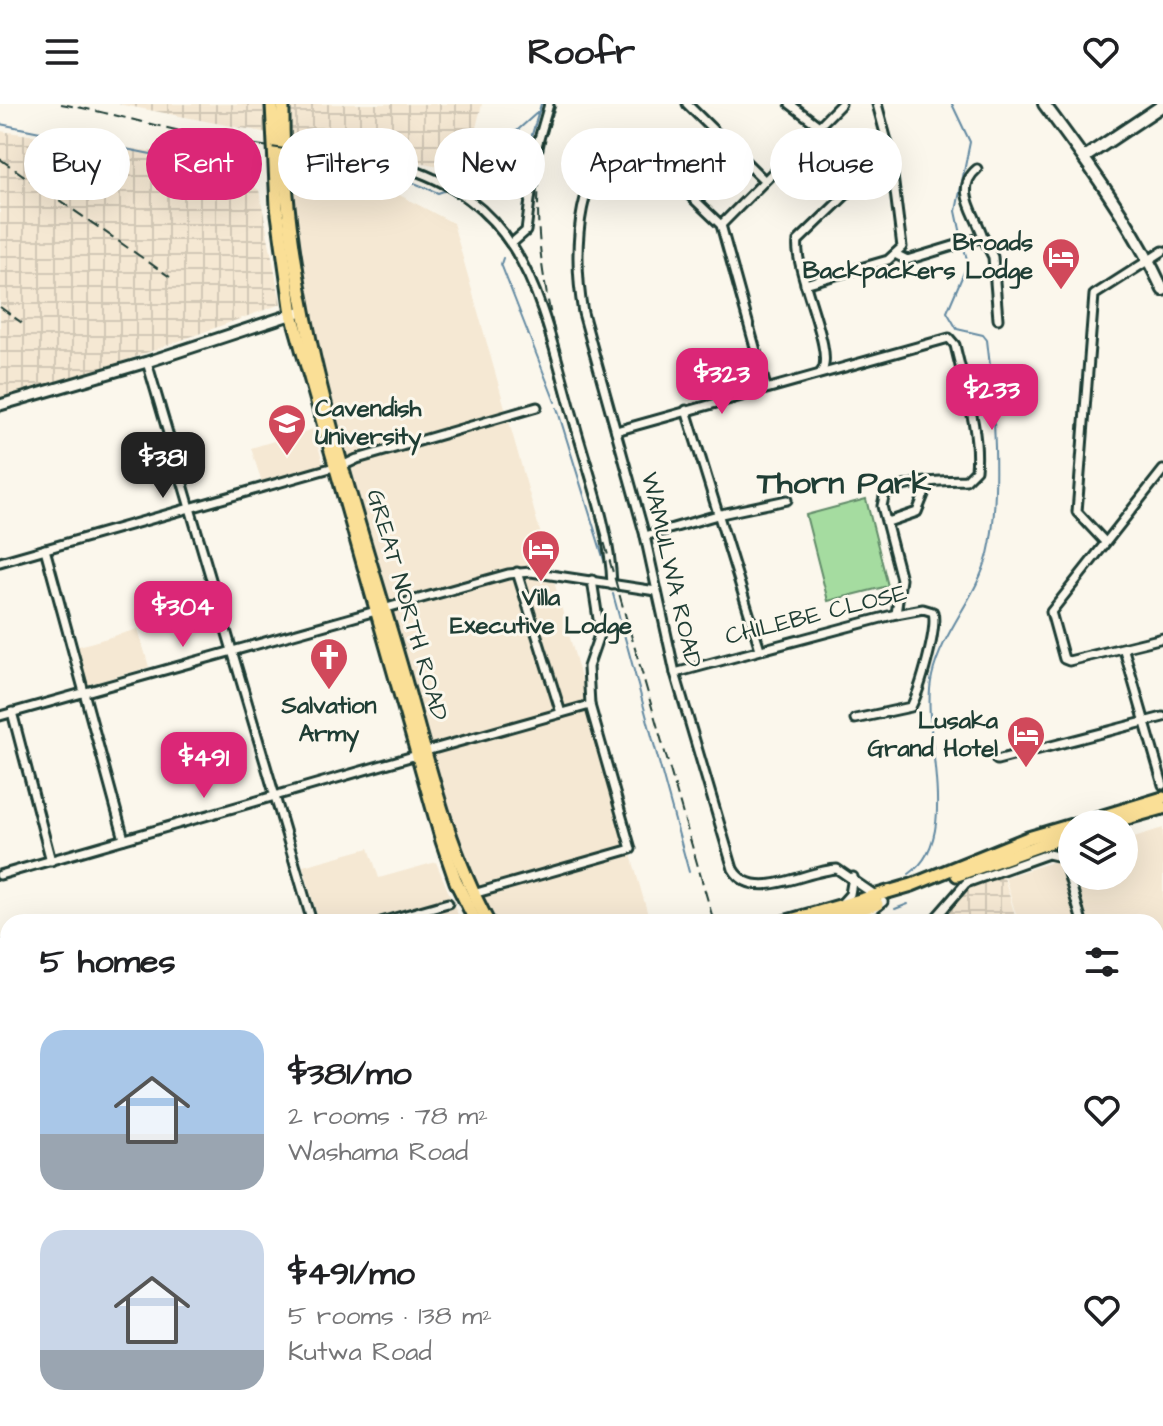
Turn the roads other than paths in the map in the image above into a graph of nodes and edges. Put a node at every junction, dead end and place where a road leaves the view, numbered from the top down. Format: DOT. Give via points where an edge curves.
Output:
graph roads {
  1 [pos="272,104"];
  2 [pos="283,104"];
  3 [pos="549,104"];
  4 [pos="687,104"];
  5 [pos="790,104"];
  6 [pos="841,104"];
  7 [pos="877,104"];
  8 [pos="1044,104"];
  9 [pos="1163,105"];
  10 [pos="819,126"];
  11 [pos="283,128"];
  12 [pos="884,128"];
  13 [pos="1085,157"];
  14 [pos="977,169"];
  15 [pos="418,173"];
  16 [pos="764,180"];
  17 [pos="287,200"];
  18 [pos="840,200"];
  19 [pos="897,200"];
  20 [pos="721,225"];
  21 [pos="983,237"];
  22 [pos="511,244"];
  23 [pos="1163,251"];
  24 [pos="897,255"];
  25 [pos="1148,258"];
  26 [pos="805,284"];
  27 [pos="1163,290"];
  28 [pos="297,312"];
  29 [pos="998,319"];
  30 [pos="147,362"];
  31 [pos="820,373"];
  32 [pos="766,387"];
  33 [pos="0,405"];
  34 [pos="537,407"];
  35 [pos="686,410"];
  36 [pos="616,431"];
  37 [pos="338,465"];
  38 [pos="1163,470"];
  39 [pos="929,482"];
  40 [pos="787,500"];
  41 [pos="192,508"];
  42 [pos="721,514"];
  43 [pos="888,522"];
  44 [pos="645,536"];
  45 [pos="1105,542"];
  46 [pos="45,549"];
  47 [pos="0,562"];
  48 [pos="517,572"];
  49 [pos="592,580"];
  50 [pos="612,585"];
  51 [pos="656,591"];
  52 [pos="380,609"];
  53 [pos="896,614"];
  54 [pos="1163,638"];
  55 [pos="760,649"];
  56 [pos="1124,650"];
  57 [pos="232,651"];
  58 [pos="675,673"];
  59 [pos="85,692"];
  60 [pos="590,705"];
  61 [pos="12,712"];
  62 [pos="561,713"];
  63 [pos="0,716"];
  64 [pos="1163,717"];
  65 [pos="855,719"];
  66 [pos="1144,723"];
  67 [pos="422,753"];
  68 [pos="997,760"];
  69 [pos="1163,785"];
  70 [pos="277,795"];
  71 [pos="1163,798"];
  72 [pos="1163,808"];
  73 [pos="1123,810"];
  74 [pos="1138,815"];
  75 [pos="1058,830"];
  76 [pos="124,839"];
  77 [pos="1058,839"];
  78 [pos="51,861"];
  79 [pos="0,875"];
  80 [pos="853,877"];
  81 [pos="473,894"];
  82 [pos="880,899"];
  83 [pos="448,903"];
  84 [pos="843,910"];
  85 [pos="310,914"];
  86 [pos="409,914"];
  87 [pos="472,914"];
  88 [pos="484,914"];
  89 [pos="828,914"];
  90 [pos="850,914"];
  91 [pos="869,914"];
  92 [pos="939,914"];
  93 [pos="1080,914"];
  1 -- 28 [label="main road, GREAT NORTH ROAD" via="278,221"];
  2 -- 11 [label="main road, GREAT NORTH ROAD"];
  3 -- 22 [label="street" via="537,146 526,231"];
  4 -- 16 [label="street"];
  5 -- 10 [label="street"];
  6 -- 10 [label="street"];
  7 -- 12 [label="street"];
  8 -- 13 [label="main road"];
  9 -- 13 [label="main road"];
  10 -- 16 [label="street"];
  13 -- 25 [label="main road"];
  14 -- 21 [label="street" via="967,182 966,195"];
  15 -- 22 [label="street" via="459,192"];
  16 -- 20 [label="street"];
  17 -- 28 [label="main road, GREAT NORTH ROAD"];
  18 -- 26 [label="street" via="798,241"];
  19 -- 24 [label="street" via="903,237"];
  20 -- 32 [label="street"];
  20 -- 36 [label="street, WAMULWA ROAD" via="675,181 624,155 609,155 601,163 575,259 583,313"];
  21 -- 24 [label="street" via="907,260"];
  21 -- 29 [label="street" via="993,257"];
  22 -- 50 [label="street" via="530,272 548,327 611,544"];
  23 -- 25 [label="street"];
  24 -- 26 [label="street"];
  25 -- 27 [label="main road"];
  25 -- 45 [label="street" via="1094,297 1077,512"];
  26 -- 31 [label="street" via="827,362"];
  28 -- 30 [label="street"];
  28 -- 37 [label="main road, GREAT NORTH ROAD"];
  30 -- 33 [label="street"];
  30 -- 41 [label="street"];
  31 -- 32 [label="street"];
  31 -- 39 [label="street" via="949,338 977,431 976,470 966,480"];
  32 -- 35 [label="street"];
  34 -- 37 [label="street"];
  35 -- 36 [label="street"];
  35 -- 42 [label="street"];
  36 -- 44 [label="street, WAMULWA ROAD"];
  37 -- 41 [label="street"];
  37 -- 52 [label="main road, GREAT NORTH ROAD"];
  37 -- 52 [label="main road, GREAT NORTH ROAD" via="345,506"];
  38 -- 45 [label="street"];
  39 -- 43 [label="street" via="917,512"];
  39 -- 43 [label="street" via="886,493 882,506"];
  40 -- 42 [label="street"];
  41 -- 46 [label="street"];
  41 -- 57 [label="street"];
  42 -- 44 [label="street"];
  42 -- 55 [label="street"];
  43 -- 53 [label="street" via="901,584"];
  44 -- 51 [label="street, WAMULWA ROAD"];
  45 -- 56 [label="street" via="1052,608 1064,659 1076,662"];
  46 -- 47 [label="street"];
  46 -- 59 [label="street"];
  48 -- 49 [label="street"];
  48 -- 52 [label="street"];
  48 -- 62 [label="street"];
  49 -- 50 [label="street"];
  49 -- 60 [label="street" via="600,632 587,676"];
  50 -- 51 [label="street"];
  51 -- 58 [label="street, WAMULWA ROAD"];
  52 -- 57 [label="street"];
  52 -- 67 [label="main road, GREAT NORTH ROAD"];
  53 -- 55 [label="street, CHILEBE CLOSE"];
  53 -- 65 [label="street, CHILEBE CLOSE" via="933,612 911,707"];
  54 -- 56 [label="street"];
  55 -- 58 [label="street, CHILEBE CLOSE"];
  56 -- 66 [label="street"];
  57 -- 59 [label="street"];
  57 -- 70 [label="street"];
  58 -- 80 [label="street, WAMULWA ROAD" via="702,773 741,881 759,886 828,870"];
  59 -- 61 [label="street"];
  59 -- 76 [label="street"];
  60 -- 62 [label="street"];
  60 -- 81 [label="street" via="630,850"];
  61 -- 63 [label="street"];
  61 -- 78 [label="street"];
  62 -- 67 [label="street"];
  64 -- 66 [label="street"];
  66 -- 68 [label="street"];
  66 -- 69 [label="street"];
  67 -- 70 [label="street"];
  67 -- 81 [label="main road, GREAT NORTH ROAD"];
  67 -- 87 [label="main road, GREAT NORTH ROAD" via="450,866"];
  70 -- 76 [label="street"];
  70 -- 85 [label="street"];
  71 -- 73 [label="main road"];
  72 -- 74 [label="main road"];
  75 -- 82 [label="main road"];
  76 -- 78 [label="street"];
  77 -- 82 [label="main road"];
  78 -- 79 [label="street"];
  80 -- 82 [label="street"];
  80 -- 84 [label="street"];
  81 -- 88 [label="main road, GREAT NORTH ROAD"];
  82 -- 84 [label="main road"];
  82 -- 91 [label="street"];
  83 -- 86 [label="street"];
  84 -- 89 [label="main road"];
  84 -- 90 [label="street"];
  92 -- 93 [label="street" via="966,883 1054,854 1065,863"];
}
